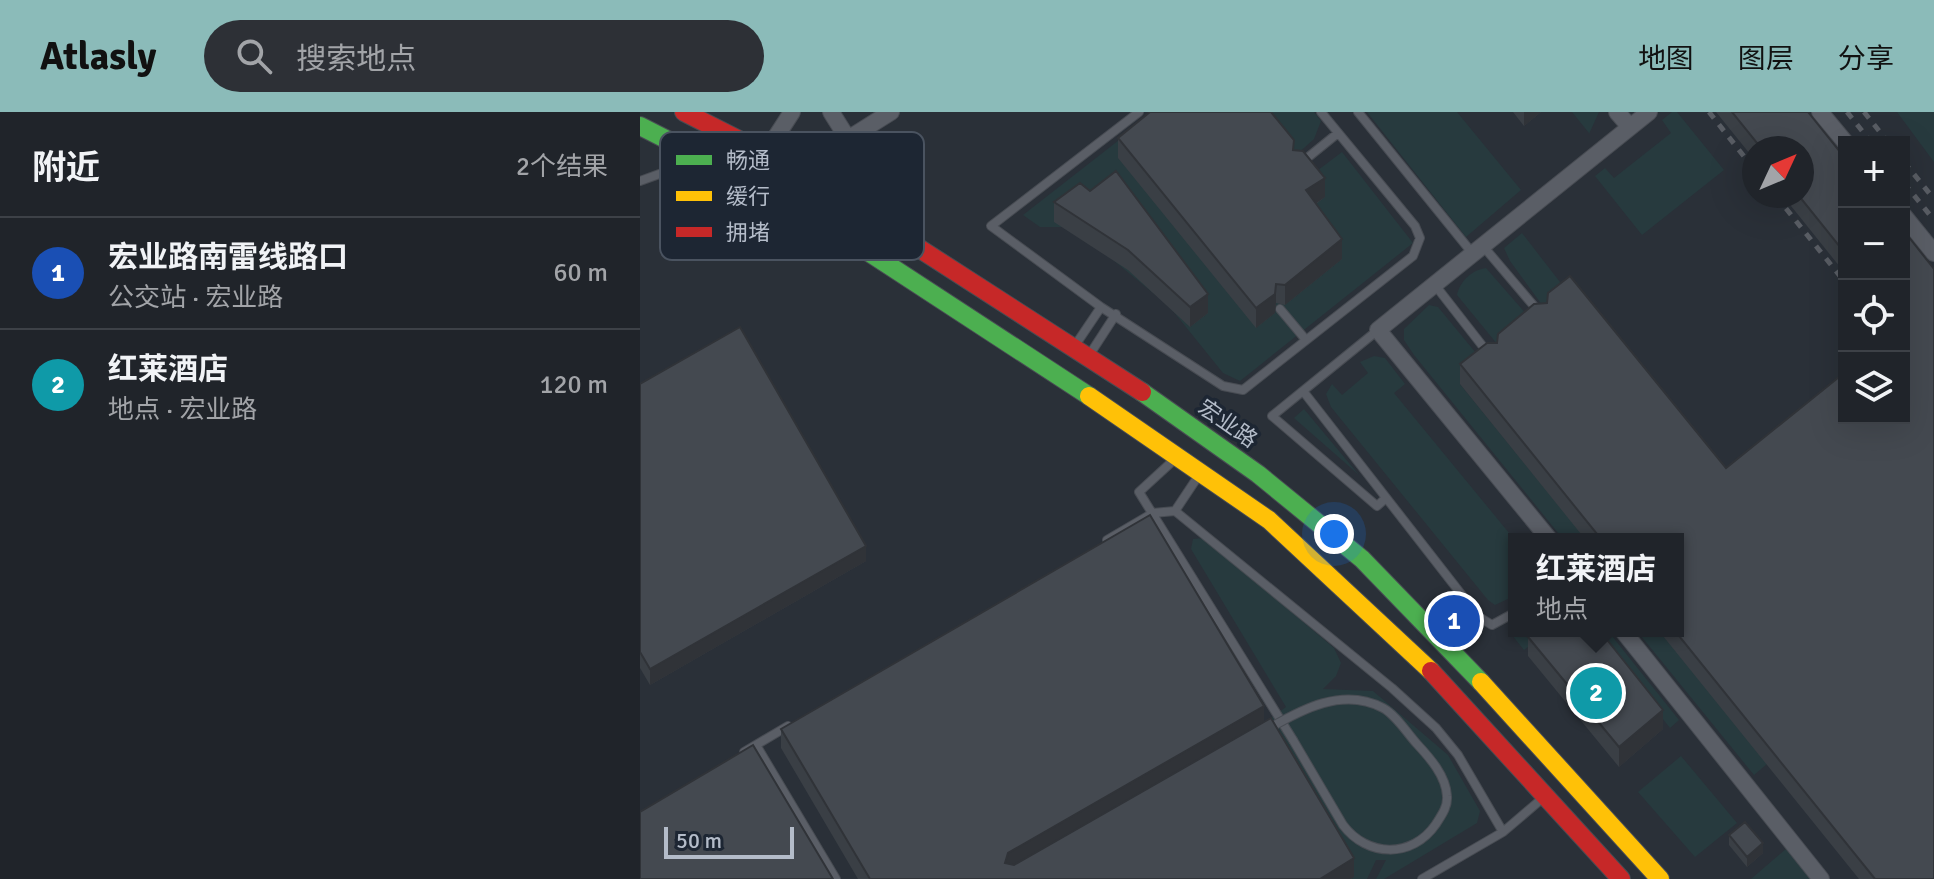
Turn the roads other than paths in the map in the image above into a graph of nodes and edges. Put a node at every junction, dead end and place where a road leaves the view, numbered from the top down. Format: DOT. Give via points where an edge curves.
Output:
graph roads {
  1 [pos="684,112"];
  2 [pos="792,112"];
  3 [pos="831,112"];
  4 [pos="891,112"];
  5 [pos="1139,112"];
  6 [pos="1321,112"];
  7 [pos="1358,112"];
  8 [pos="1617,112"];
  9 [pos="1649,112"];
  10 [pos="1820,112"];
  11 [pos="640,126"];
  12 [pos="1630,127"];
  13 [pos="724,132"];
  14 [pos="779,132"];
  15 [pos="844,132"];
  16 [pos="859,132"];
  17 [pos="1338,133"];
  18 [pos="660,136"];
  19 [pos="1840,136"];
  20 [pos="1298,165"];
  21 [pos="660,174"];
  22 [pos="640,181"];
  23 [pos="1910,223"];
  24 [pos="1478,250"];
  25 [pos="924,251"];
  26 [pos="1934,253"];
  27 [pos="881,260"];
  28 [pos="1434,284"];
  29 [pos="1101,307"];
  30 [pos="1280,309"];
  31 [pos="1116,314"];
  32 [pos="1543,317"];
  33 [pos="1378,330"];
  34 [pos="1306,340"];
  35 [pos="1081,352"];
  36 [pos="1492,358"];
  37 [pos="1303,391"];
  38 [pos="1179,455"];
  39 [pos="1202,472"];
  40 [pos="1386,498"];
  41 [pos="1175,511"];
  42 [pos="1153,513"];
  43 [pos="1544,533"];
  44 [pos="1098,545"];
  45 [pos="1508,616"];
  46 [pos="1628,637"];
  47 [pos="797,721"];
  48 [pos="1255,736"];
  49 [pos="756,745"];
  50 [pos="730,760"];
  51 [pos="1546,796"];
  52 [pos="1503,832"];
  53 [pos="836,879"];
  54 [pos="1422,879"];
  55 [pos="1621,879"];
  56 [pos="1660,879"];
  57 [pos="1821,879"];
  1 -- 13 [label="street, 宏业路"];
  2 -- 14 [label="street"];
  3 -- 15 [label="street"];
  4 -- 16 [label="street"];
  5 -- 29 [label="lane" via="991,226"];
  6 -- 17 [label="lane"];
  7 -- 24 [label="lane"];
  8 -- 12 [label="street"];
  9 -- 12 [label="street"];
  10 -- 19 [label="street"];
  11 -- 18 [label="street"];
  12 -- 24 [label="street"];
  17 -- 20 [label="lane"];
  17 -- 34 [label="lane" via="1420,238 1413,256"];
  21 -- 22 [label="lane"];
  23 -- 26 [label="street"];
  24 -- 28 [label="street"];
  24 -- 32 [label="lane"];
  25 -- 35 [label="street, 宏业路"];
  27 -- 38 [label="street"];
  28 -- 33 [label="street"];
  28 -- 36 [label="lane"];
  29 -- 31 [label="lane"];
  29 -- 35 [label="lane"];
  30 -- 34 [label="lane"];
  31 -- 34 [label="lane" via="1223,386 1243,390"];
  31 -- 35 [label="lane"];
  33 -- 37 [label="lane"];
  33 -- 43 [label="street"];
  35 -- 56 [label="street, 宏业路" via="1258,474 1362,559 1432,628"];
  37 -- 40 [label="lane"];
  37 -- 40 [label="lane" via="1272,416 1377,506"];
  38 -- 39 [label="street"];
  38 -- 42 [label="lane" via="1139,492"];
  39 -- 41 [label="lane"];
  39 -- 51 [label="street" via="1269,520 1415,653"];
  40 -- 45 [label="lane" via="1479,617 1492,625"];
  41 -- 42 [label="lane"];
  41 -- 52 [label="lane" via="1436,728"];
  42 -- 44 [label="lane"];
  42 -- 48 [label="lane, bridge" via="1293,740 1343,825 1353,838 1369,848 1403,849 1431,832 1444,813 1447,796 1435,763 1385,709 1364,701 1319,702"];
  46 -- 57 [label="street"];
  47 -- 49 [label="lane"];
  49 -- 50 [label="lane"];
  49 -- 53 [label="lane"];
  51 -- 52 [label="lane"];
  51 -- 55 [label="street"];
  52 -- 54 [label="lane"];
}
